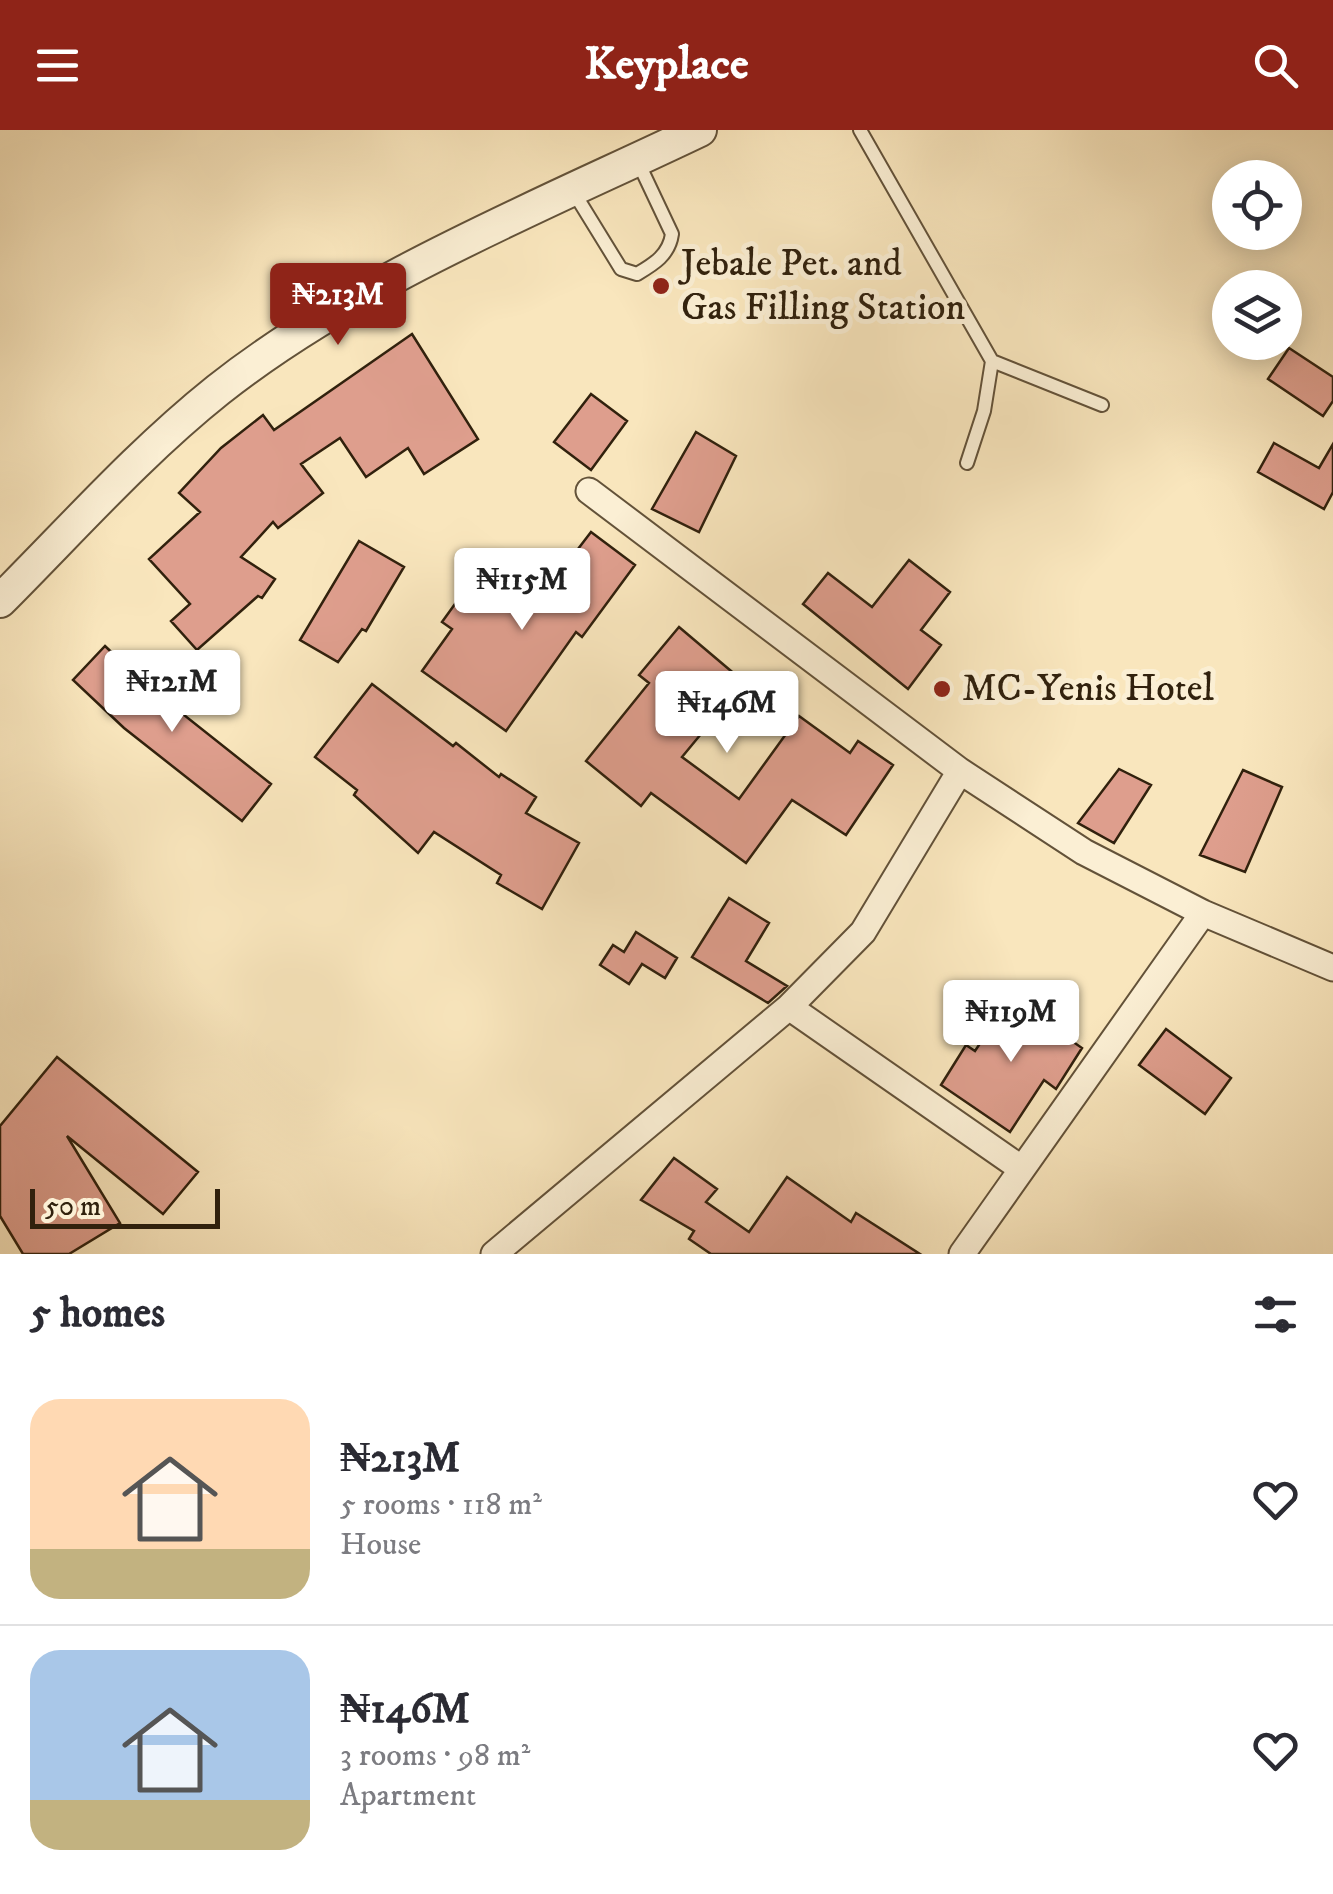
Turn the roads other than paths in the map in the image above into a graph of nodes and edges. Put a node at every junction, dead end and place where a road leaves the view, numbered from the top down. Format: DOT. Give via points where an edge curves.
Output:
graph roads {
  1 [pos="700,130"];
  2 [pos="860,130"];
  3 [pos="637,160"];
  4 [pos="573,191"];
  5 [pos="992,361"];
  6 [pos="1102,405"];
  7 [pos="968,463"];
  8 [pos="589,490"];
  9 [pos="0,602"];
  10 [pos="960,771"];
  11 [pos="1202,913"];
  12 [pos="1333,968"];
  13 [pos="789,1008"];
  14 [pos="1022,1169"];
  15 [pos="494,1254"];
  16 [pos="962,1254"];
  1 -- 3 [label="street"];
  2 -- 5 [label="lane"];
  3 -- 4 [label="street"];
  3 -- 4 [label="lane" via="672,234 658,262 637,274 621,269"];
  4 -- 9 [label="street" via="414,267 219,389"];
  5 -- 6 [label="lane"];
  5 -- 7 [label="lane"];
  8 -- 10 [label="street"];
  10 -- 11 [label="street" via="1084,852"];
  10 -- 13 [label="street" via="863,932"];
  11 -- 12 [label="street"];
  11 -- 14 [label="street"];
  13 -- 14 [label="street"];
  13 -- 15 [label="street"];
  14 -- 16 [label="street"];
}
